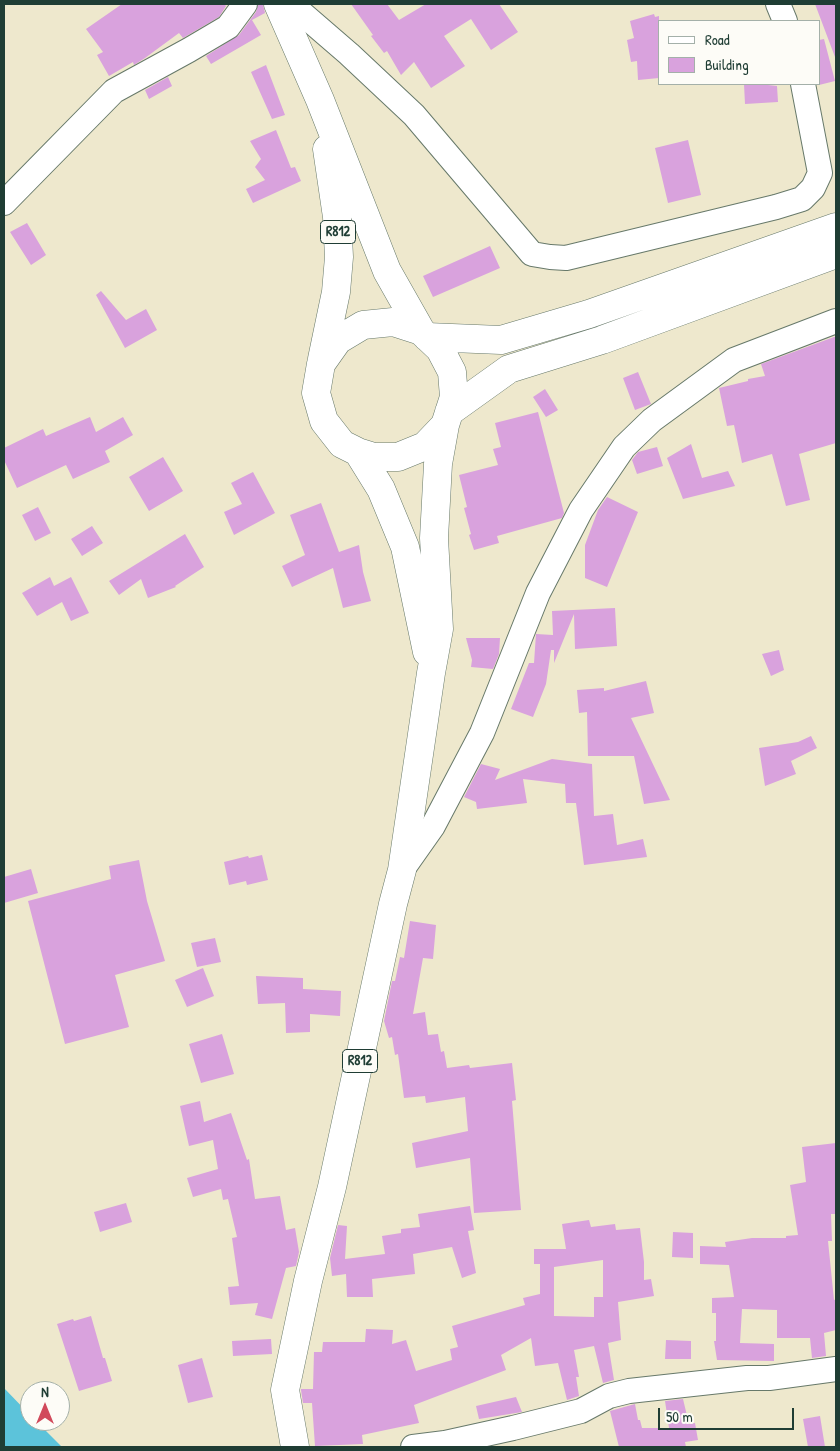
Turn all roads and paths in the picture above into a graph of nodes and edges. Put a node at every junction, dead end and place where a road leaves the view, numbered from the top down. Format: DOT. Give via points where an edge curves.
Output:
graph roads {
  1 [pos="246,4"];
  2 [pos="278,4"];
  3 [pos="291,4"];
  4 [pos="778,4"];
  5 [pos="785,20"];
  6 [pos="802,85"];
  7 [pos="320,100"];
  8 [pos="4,203"];
  9 [pos="836,227"];
  10 [pos="836,254"];
  11 [pos="836,321"];
  12 [pos="424,334"];
  13 [pos="321,364"];
  14 [pos="447,418"];
  15 [pos="358,452"];
  16 [pos="431,673"];
  17 [pos="402,870"];
  18 [pos="836,1369"];
  19 [pos="296,1447"];
  20 [pos="414,1447"];
  1 -- 8 [label="street" via="228,27 114,91"];
  2 -- 7 [label="main road, R812"];
  3 -- 6 [label="street" via="414,115 532,254 550,257 566,258 802,199 813,188 820,173"];
  4 -- 5 [label="street"];
  7 -- 12 [label="main road, R812" via="387,272"];
  7 -- 13 [label="main road, R812" via="337,217 339,257 336,292"];
  9 -- 12 [label="main road" via="589,314 501,340"];
  10 -- 14 [label="main road" via="602,340 510,369"];
  11 -- 17 [label="street" via="734,360 652,420 624,447 581,510 538,594 482,733 433,826"];
  12 -- 13 [label="main road, R812" via="393,322 364,325 338,340"];
  12 -- 14 [label="main road, R812" via="440,349 452,372 454,397"];
  13 -- 15 [label="main road, R812" via="316,393 324,422 342,444"];
  14 -- 15 [label="main road, R812" via="425,446 398,457 374,457"];
  14 -- 16 [label="main road, R812" via="435,503 439,628"];
  15 -- 16 [label="main road, R812" via="381,489 405,547"];
  16 -- 17 [label="main road, R812"];
  17 -- 19 [label="main road, R812" via="285,1390"];
  18 -- 20 [label="street" via="629,1391 609,1396 581,1411"];
}
